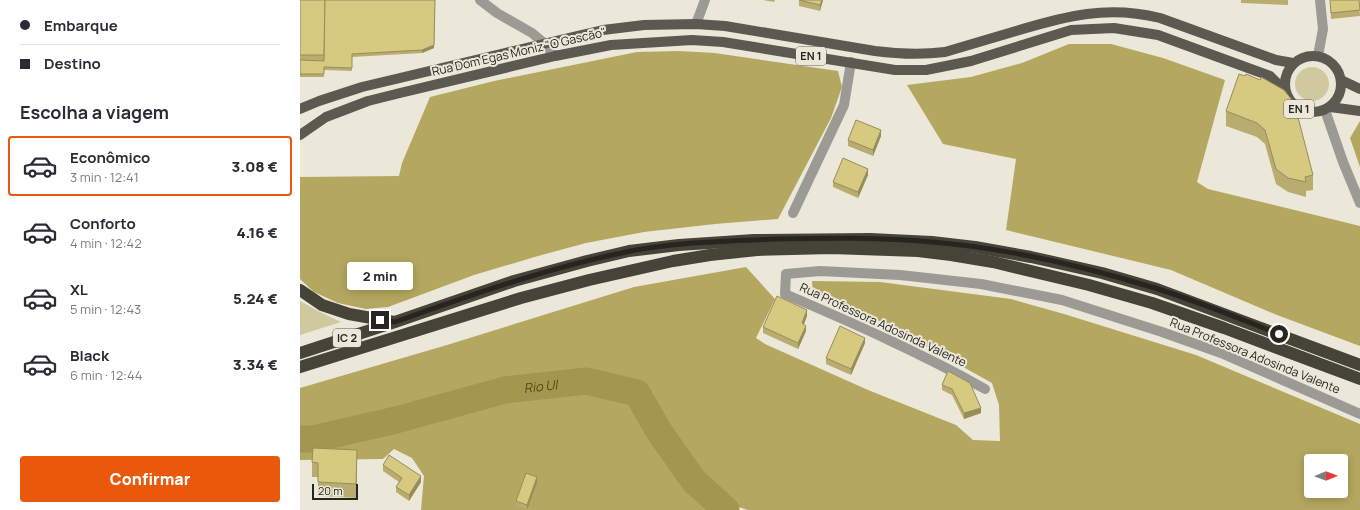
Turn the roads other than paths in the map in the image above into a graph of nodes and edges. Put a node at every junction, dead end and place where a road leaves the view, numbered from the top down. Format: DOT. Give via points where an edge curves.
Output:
graph roads {
  1 [pos="480,0"];
  2 [pos="704,0"];
  3 [pos="1320,0"];
  4 [pos="696,24"];
  5 [pos="544,44"];
  6 [pos="555,56"];
  7 [pos="1318,56"];
  8 [pos="851,62"];
  9 [pos="1293,63"];
  10 [pos="1341,80"];
  11 [pos="1360,89"];
  12 [pos="1285,91"];
  13 [pos="1328,108"];
  14 [pos="300,109"];
  15 [pos="1360,110"];
  16 [pos="300,135"];
  17 [pos="1360,203"];
  18 [pos="793,213"];
  19 [pos="300,290"];
  20 [pos="395,322"];
  21 [pos="300,353"];
  22 [pos="1360,365"];
  23 [pos="300,367"];
  24 [pos="1360,379"];
  25 [pos="985,389"];
  26 [pos="1360,414"];
  1 -- 5 [label="street" via="532,33"];
  2 -- 4 [label="street"];
  3 -- 7 [label="street" via="1323,29"];
  4 -- 5 [label="main road, Rua Dom Egas Moniz \"O Gascão\" / EN 1" via="644,25 603,30"];
  4 -- 9 [label="main road, Rua Dom Egas Moniz \"O Gascão\" / EN 1" via="725,26 895,54 928,54 945,52 1070,16 1097,12 1131,13 1160,18 1276,60"];
  5 -- 6 [label="street"];
  5 -- 14 [label="main road, Rua Dom Egas Moniz \"O Gascão\" / EN 1" via="362,87"];
  6 -- 8 [label="main road, Rua Dom Egas Moniz \"O Gascão\" / EN 1" via="611,45 692,40 723,42"];
  6 -- 16 [label="main road, Rua Dom Egas Moniz \"O Gascão\" / EN 1" via="368,101 326,117"];
  7 -- 9 [label="main road" via="1305,56"];
  7 -- 10 [label="main road" via="1334,64"];
  8 -- 12 [label="main road, Rua Dom Egas Moniz \"O Gascão\" / EN 1" via="895,70 926,70 971,61 1071,30 1114,28 1158,35 1270,76"];
  8 -- 18 [label="street" via="844,105"];
  9 -- 12 [label="main road, EN 1" via="1286,74"];
  10 -- 11 [label="main road"];
  10 -- 13 [label="main road, EN 1" via="1338,98"];
  12 -- 13 [label="main road, EN 1" via="1288,98 1301,110 1317,112"];
  13 -- 15 [label="main road, EN 1"];
  13 -- 17 [label="street" via="1343,162"];
  19 -- 20 [label="highway" via="322,305 336,310"];
  20 -- 21 [label="highway, IC 2"];
  20 -- 22 [label="highway, IC 2" via="514,280 629,251 754,240 870,239 975,247 1102,273 1157,289"];
  23 -- 24 [label="highway, IC 2" via="521,298 673,261 757,250 830,248 918,251 993,262 1160,305"];
  25 -- 26 [label="street, Rua Professora Adosinda Valente" via="961,375 785,294 786,274 820,271 900,275 981,284 1062,300 1221,353"];
}
